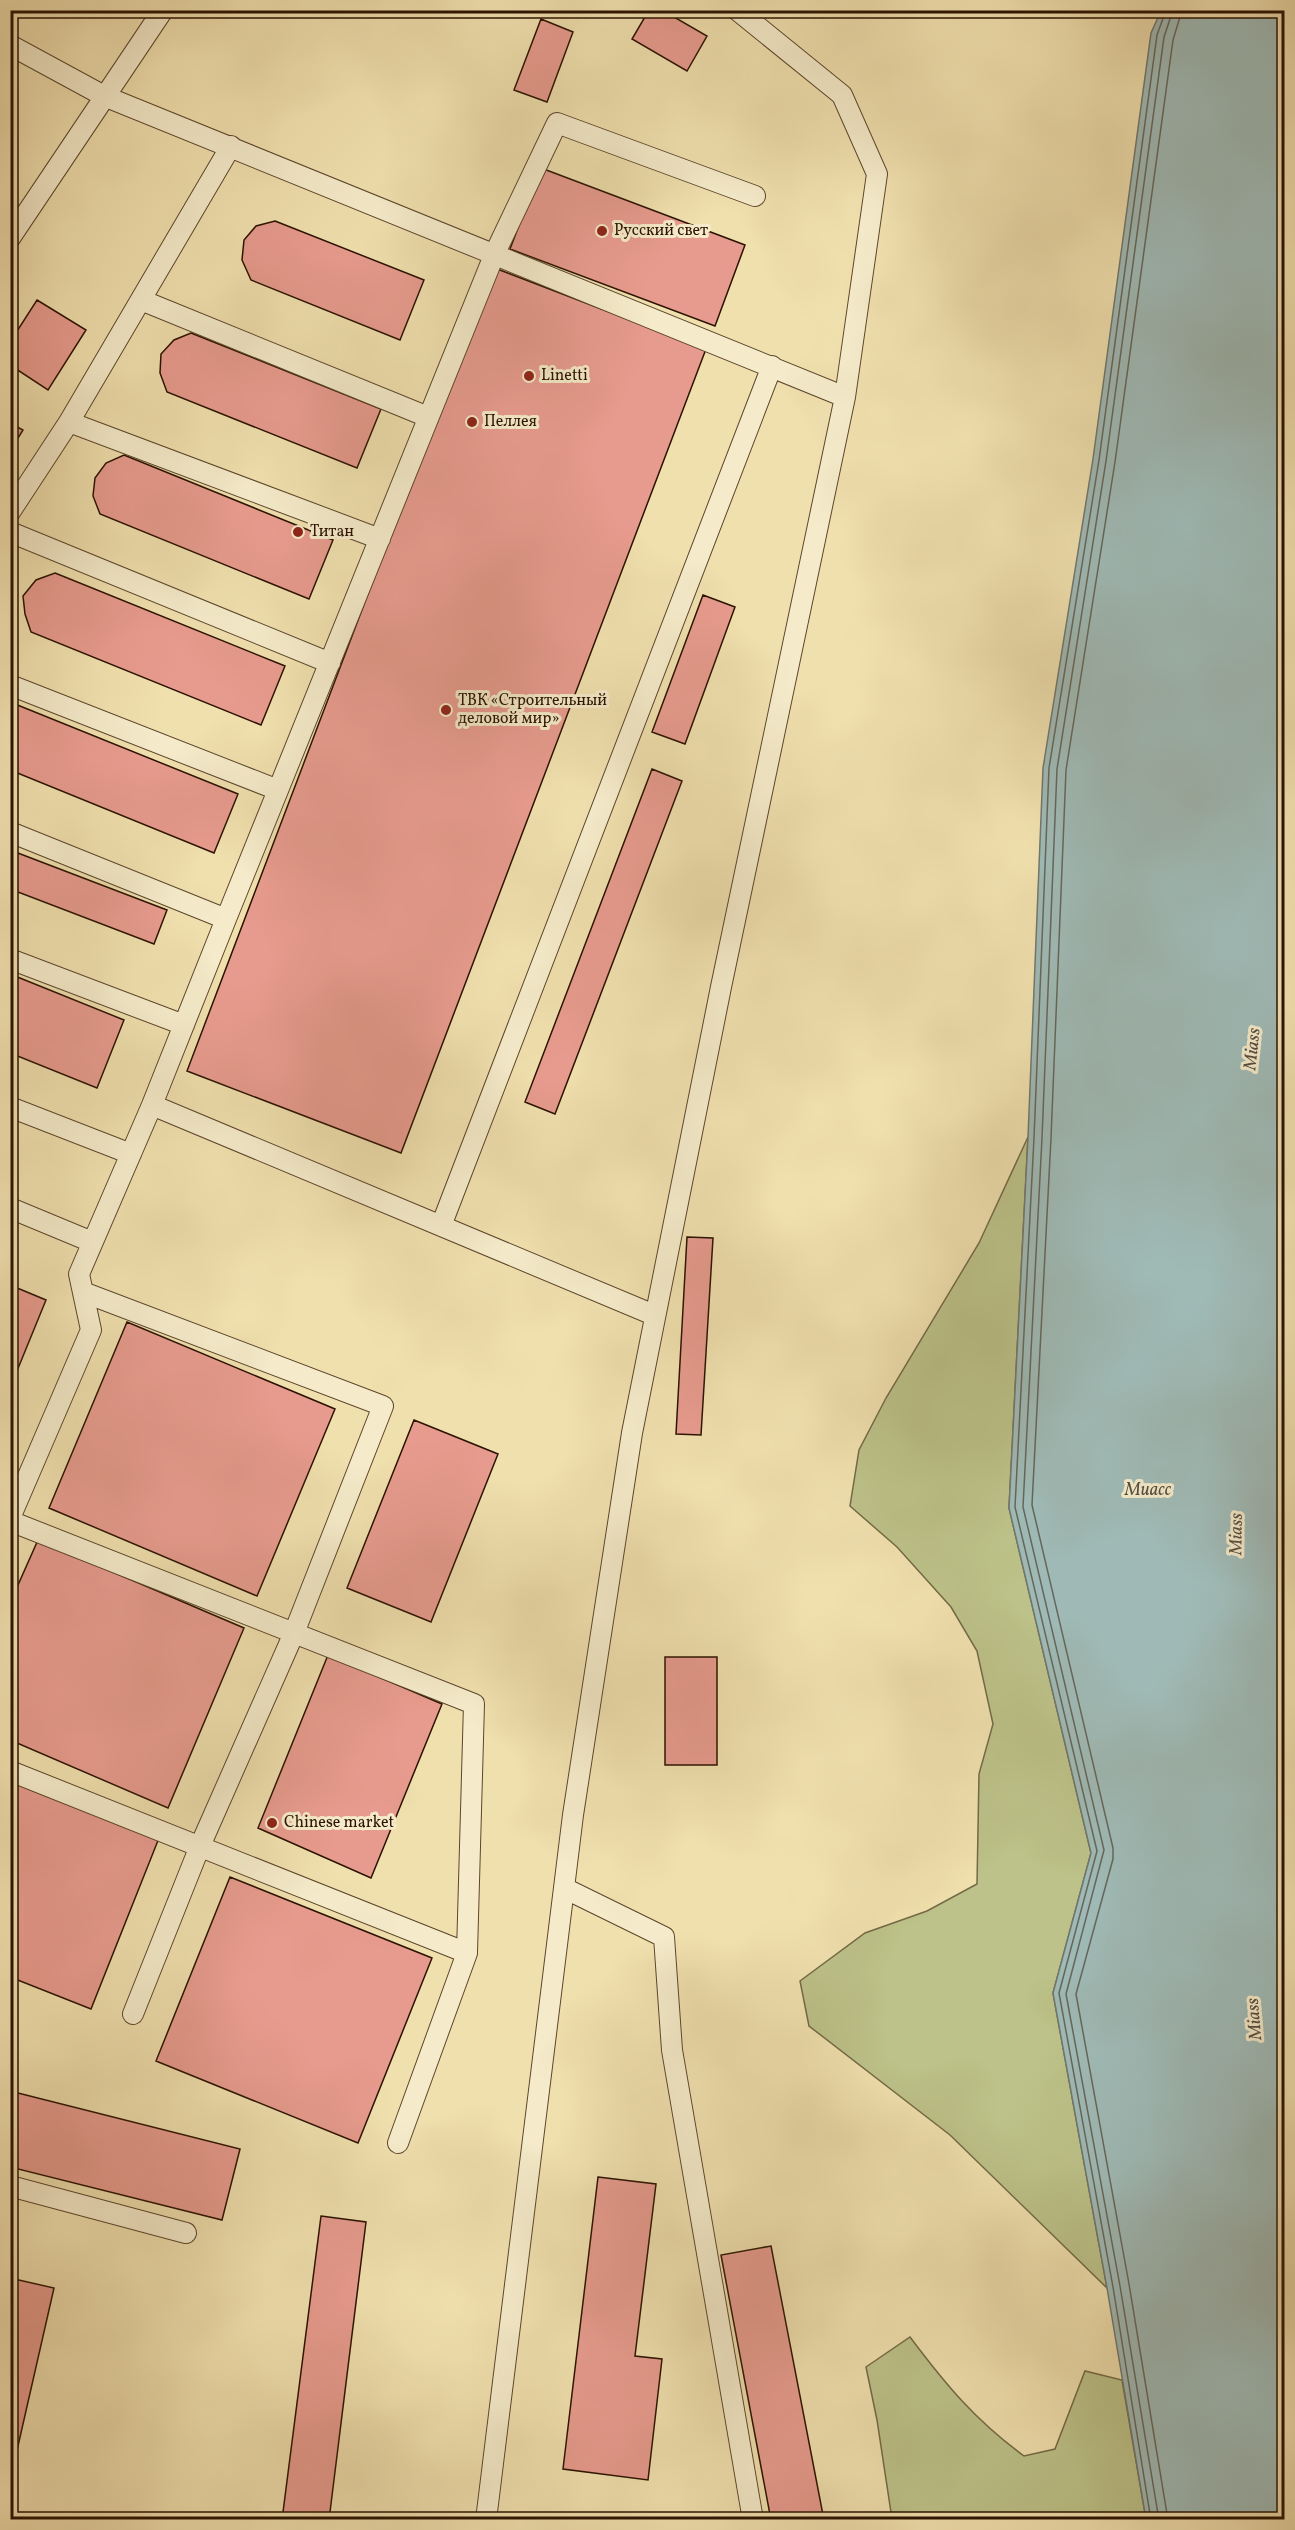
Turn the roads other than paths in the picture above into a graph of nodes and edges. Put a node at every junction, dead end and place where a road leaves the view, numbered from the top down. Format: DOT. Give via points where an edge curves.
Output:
graph roads {
  1 [pos="162,10"];
  2 [pos="737,10"];
  3 [pos="10,45"];
  4 [pos="104,96"];
  5 [pos="231,146"];
  6 [pos="755,196"];
  7 [pos="10,238"];
  8 [pos="495,253"];
  9 [pos="141,300"];
  10 [pos="772,366"];
  11 [pos="845,397"];
  12 [pos="429,417"];
  13 [pos="69,422"];
  14 [pos="10,512"];
  15 [pos="10,532"];
  16 [pos="380,539"];
  17 [pos="330,663"];
  18 [pos="10,685"];
  19 [pos="278,790"];
  20 [pos="10,832"];
  21 [pos="226,919"];
  22 [pos="10,959"];
  23 [pos="184,1025"];
  24 [pos="152,1105"];
  25 [pos="10,1107"];
  26 [pos="131,1154"];
  27 [pos="10,1209"];
  28 [pos="441,1226"];
  29 [pos="92,1242"];
  30 [pos="83,1292"];
  31 [pos="654,1315"];
  32 [pos="10,1519"];
  33 [pos="294,1633"];
  34 [pos="10,1771"];
  35 [pos="200,1846"];
  36 [pos="564,1888"];
  37 [pos="467,1953"];
  38 [pos="133,2014"];
  39 [pos="398,2143"];
  40 [pos="10,2186"];
  41 [pos="186,2233"];
  42 [pos="486,2520"];
  43 [pos="753,2520"];
  1 -- 4 [label="lane"];
  2 -- 11 [label="lane" via="842,95 876,174"];
  3 -- 4 [label="lane"];
  4 -- 5 [label="lane"];
  4 -- 7 [label="lane"];
  5 -- 8 [label="lane"];
  5 -- 9 [label="lane"];
  6 -- 8 [label="lane" via="557,123"];
  8 -- 10 [label="lane"];
  8 -- 12 [label="lane"];
  9 -- 12 [label="lane"];
  9 -- 13 [label="lane"];
  10 -- 11 [label="lane"];
  10 -- 28 [label="lane"];
  11 -- 31 [label="lane"];
  12 -- 16 [label="lane"];
  13 -- 14 [label="lane"];
  13 -- 16 [label="lane"];
  15 -- 17 [label="lane"];
  16 -- 17 [label="lane"];
  17 -- 19 [label="lane"];
  18 -- 19 [label="lane"];
  19 -- 21 [label="lane"];
  20 -- 21 [label="lane"];
  21 -- 23 [label="lane"];
  22 -- 23 [label="lane"];
  23 -- 24 [label="lane"];
  24 -- 26 [label="lane"];
  24 -- 28 [label="lane"];
  25 -- 26 [label="lane"];
  26 -- 29 [label="lane"];
  27 -- 29 [label="lane"];
  28 -- 31 [label="lane"];
  29 -- 30 [label="lane" via="79,1274"];
  30 -- 32 [label="lane" via="91,1330"];
  30 -- 33 [label="lane" via="383,1406"];
  31 -- 36 [label="lane" via="632,1433"];
  32 -- 33 [label="lane"];
  33 -- 35 [label="lane"];
  33 -- 37 [label="lane" via="474,1704"];
  34 -- 35 [label="lane"];
  35 -- 37 [label="lane"];
  35 -- 38 [label="lane"];
  36 -- 42 [label="lane"];
  36 -- 43 [label="lane" via="664,1937 672,2050"];
  37 -- 39 [label="lane"];
  40 -- 41 [label="lane"];
}
